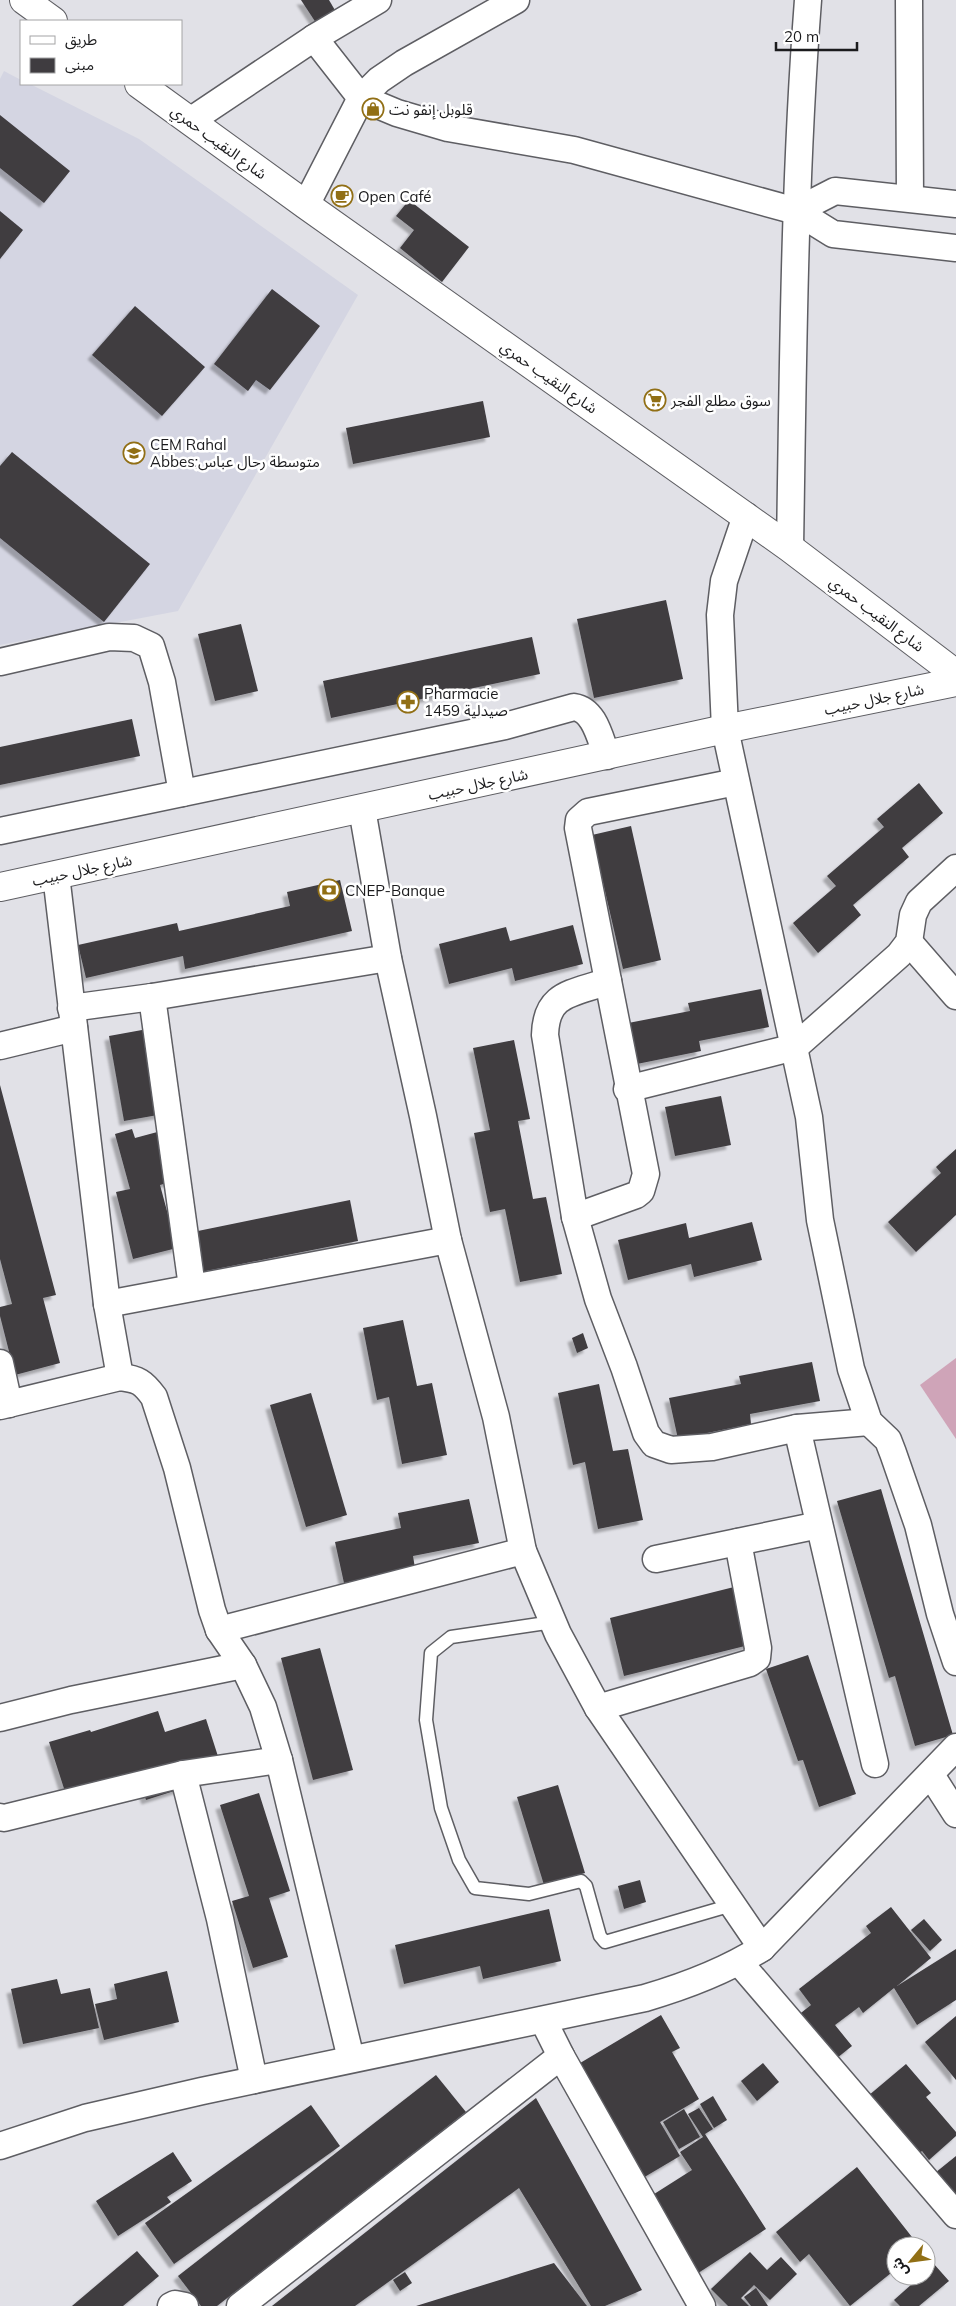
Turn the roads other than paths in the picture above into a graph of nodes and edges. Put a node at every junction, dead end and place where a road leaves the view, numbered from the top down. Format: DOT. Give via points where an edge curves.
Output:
graph roads {
  1 [pos="24,0"];
  2 [pos="378,0"];
  3 [pos="516,0"];
  4 [pos="808,0"];
  5 [pos="908,0"];
  6 [pos="52,20"];
  7 [pos="314,38"];
  8 [pos="140,85"];
  9 [pos="361,98"];
  10 [pos="190,121"];
  11 [pos="910,198"];
  12 [pos="306,204"];
  13 [pos="956,204"];
  14 [pos="796,211"];
  15 [pos="956,248"];
  16 [pos="746,516"];
  17 [pos="790,548"];
  18 [pos="0,662"];
  19 [pos="956,674"];
  20 [pos="956,682"];
  21 [pos="725,729"];
  22 [pos="607,756"];
  23 [pos="736,782"];
  24 [pos="182,793"];
  25 [pos="362,809"];
  26 [pos="0,831"];
  27 [pos="956,868"];
  28 [pos="56,875"];
  29 [pos="0,888"];
  30 [pos="909,942"];
  31 [pos="388,958"];
  32 [pos="608,981"];
  33 [pos="956,996"];
  34 [pos="152,997"];
  35 [pos="73,1018"];
  36 [pos="0,1046"];
  37 [pos="795,1047"];
  38 [pos="627,1089"];
  39 [pos="575,1217"];
  40 [pos="448,1240"];
  41 [pos="192,1287"];
  42 [pos="107,1304"];
  43 [pos="0,1364"];
  44 [pos="120,1377"];
  45 [pos="4,1405"];
  46 [pos="869,1422"];
  47 [pos="797,1428"];
  48 [pos="819,1525"];
  49 [pos="738,1542"];
  50 [pos="523,1551"];
  51 [pos="656,1559"];
  52 [pos="553,1622"];
  53 [pos="219,1630"];
  54 [pos="956,1662"];
  55 [pos="243,1665"];
  56 [pos="598,1708"];
  57 [pos="0,1718"];
  58 [pos="956,1748"];
  59 [pos="279,1760"];
  60 [pos="875,1764"];
  61 [pos="184,1774"];
  62 [pos="931,1775"];
  63 [pos="956,1814"];
  64 [pos="0,1817"];
  65 [pos="732,1905"];
  66 [pos="762,1948"];
  67 [pos="740,1962"];
  68 [pos="543,2020"];
  69 [pos="561,2056"];
  70 [pos="351,2059"];
  71 [pos="254,2080"];
  72 [pos="0,2146"];
  73 [pos="956,2215"];
  74 [pos="171,2306"];
  75 [pos="185,2306"];
  76 [pos="240,2306"];
  77 [pos="702,2306"];
  1 -- 6 [label="main road"];
  2 -- 7 [label="street"];
  3 -- 9 [label="street" via="404,63 379,80"];
  4 -- 14 [label="street"];
  5 -- 11 [label="street"];
  7 -- 9 [label="street"];
  7 -- 10 [label="street"];
  8 -- 10 [label="main road, شارع النقيب حمري"];
  9 -- 12 [label="street"];
  9 -- 14 [label="street" via="448,128 574,150"];
  10 -- 12 [label="main road, شارع النقيب حمري"];
  11 -- 13 [label="street"];
  11 -- 14 [label="street" via="835,191"];
  12 -- 16 [label="main road, شارع النقيب حمري"];
  14 -- 15 [label="street" via="833,234"];
  14 -- 17 [label="street"];
  16 -- 17 [label="main road, شارع النقيب حمري"];
  16 -- 21 [label="street" via="724,581 720,615"];
  17 -- 19 [label="main road, شارع النقيب حمري"];
  18 -- 24 [label="street" via="109,637 134,638 151,646 162,682"];
  20 -- 21 [label="main road, شارع جلال حبيب"];
  21 -- 22 [label="main road, شارع جلال حبيب"];
  21 -- 23 [label="street"];
  22 -- 24 [label="street" via="592,719 581,708 574,707 505,726"];
  22 -- 25 [label="main road, شارع جلال حبيب"];
  23 -- 32 [label="street" via="588,812 579,820"];
  23 -- 37 [label="street"];
  24 -- 26 [label="street"];
  25 -- 28 [label="main road, شارع جلال حبيب"];
  25 -- 31 [label="street"];
  27 -- 30 [label="street" via="919,902 913,915"];
  28 -- 29 [label="main road, شارع جلال حبيب"];
  28 -- 35 [label="street"];
  30 -- 33 [label="street"];
  30 -- 37 [label="street" via="880,973"];
  31 -- 34 [label="street"];
  31 -- 40 [label="street"];
  32 -- 38 [label="street"];
  32 -- 39 [label="street" via="554,1003 547,1013 545,1035"];
  34 -- 35 [label="street"];
  34 -- 41 [label="street"];
  35 -- 36 [label="street"];
  35 -- 42 [label="street"];
  37 -- 38 [label="street"];
  37 -- 46 [label="street" via="809,1117 820,1220 851,1369"];
  38 -- 39 [label="street" via="646,1174 642,1191"];
  39 -- 47 [label="street" via="598,1299 646,1433 654,1444 671,1450 712,1447"];
  40 -- 41 [label="street"];
  40 -- 50 [label="street" via="496,1417"];
  41 -- 42 [label="street"];
  42 -- 44 [label="street"];
  43 -- 45 [label="street"];
  44 -- 45 [label="street"];
  44 -- 53 [label="street" via="136,1379 154,1397 177,1468"];
  46 -- 47 [label="street"];
  46 -- 54 [label="street" via="888,1440 893,1453 918,1525 940,1614"];
  47 -- 48 [label="street"];
  48 -- 49 [label="street"];
  48 -- 60 [label="street"];
  49 -- 51 [label="street"];
  49 -- 56 [label="street" via="758,1648 757,1658 750,1663"];
  50 -- 52 [label="street"];
  50 -- 53 [label="street"];
  52 -- 56 [label="street"];
  52 -- 65 [label="lane" via="451,1637 431,1653 426,1720 441,1808 459,1860 475,1888 529,1894 584,1882 600,1936 605,1942"];
  53 -- 55 [label="street"];
  55 -- 57 [label="street"];
  55 -- 59 [label="street" via="263,1707"];
  56 -- 65 [label="street"];
  58 -- 62 [label="street"];
  59 -- 61 [label="street"];
  59 -- 70 [label="street"];
  61 -- 64 [label="street"];
  61 -- 71 [label="street" via="220,1919"];
  62 -- 63 [label="street"];
  62 -- 66 [label="street"];
  65 -- 66 [label="street"];
  66 -- 67 [label="street"];
  67 -- 68 [label="street" via="676,1989"];
  67 -- 73 [label="street"];
  68 -- 69 [label="street"];
  68 -- 70 [label="street"];
  69 -- 76 [label="street"];
  69 -- 77 [label="street"];
  70 -- 71 [label="street"];
  71 -- 72 [label="street" via="85,2118"];
  74 -- 75 [label="street"];
}
